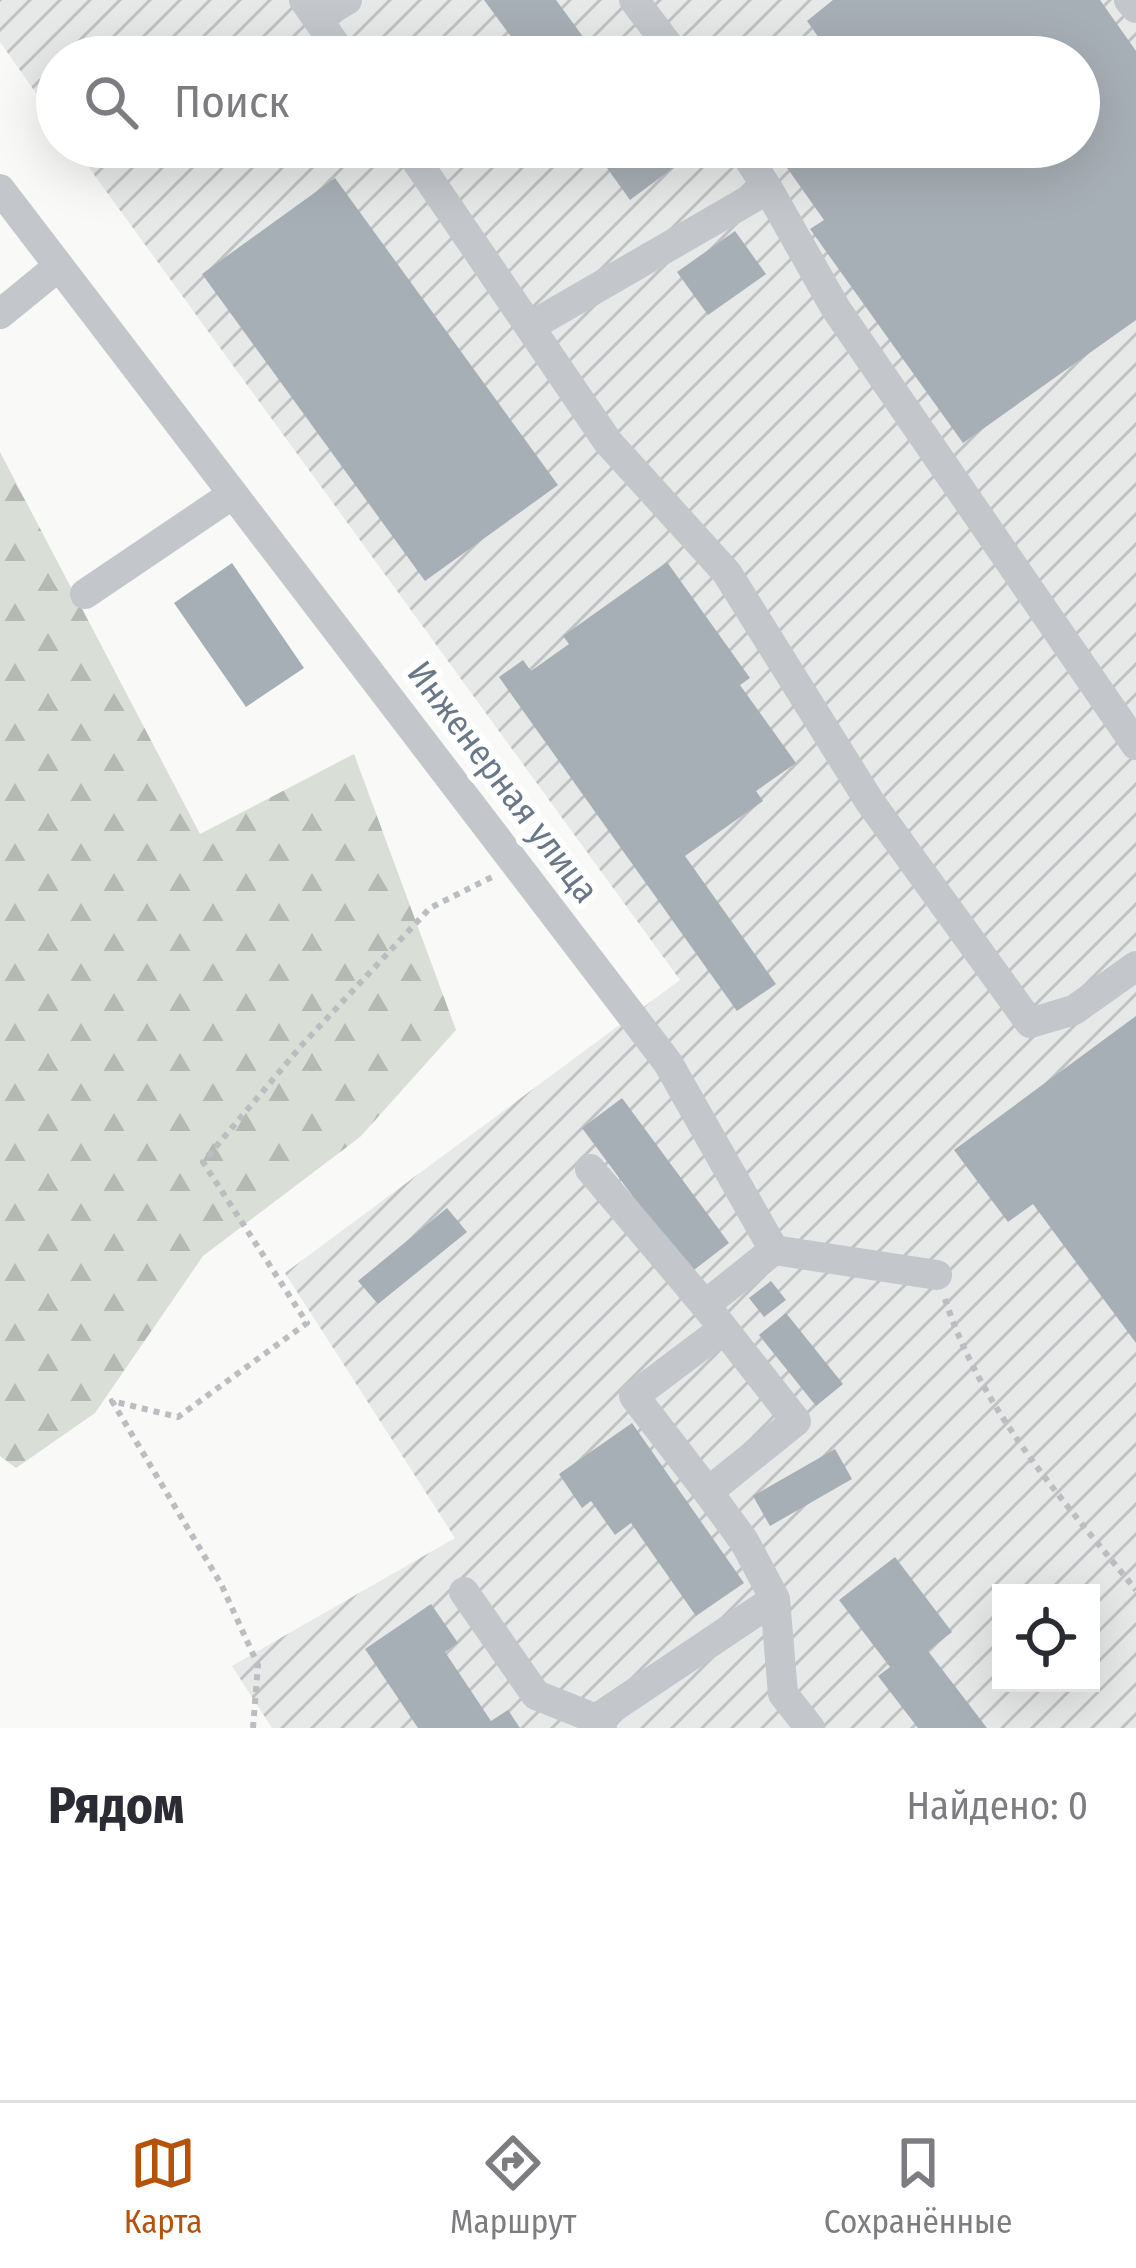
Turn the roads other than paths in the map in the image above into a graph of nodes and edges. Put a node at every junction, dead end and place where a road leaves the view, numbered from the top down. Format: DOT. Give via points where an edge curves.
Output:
graph roads {
  1 [pos="347,0"];
  2 [pos="634,0"];
  3 [pos="1129,0"];
  4 [pos="1136,8"];
  5 [pos="311,9"];
  6 [pos="330,36"];
  7 [pos="661,36"];
  8 [pos="422,168"];
  9 [pos="754,168"];
  10 [pos="0,189"];
  11 [pos="767,189"];
  12 [pos="59,266"];
  13 [pos="0,314"];
  14 [pos="531,326"];
  15 [pos="233,494"];
  16 [pos="86,594"];
  17 [pos="1136,745"];
  18 [pos="1136,966"];
  19 [pos="590,1169"];
  20 [pos="774,1250"];
  21 [pos="937,1275"];
  22 [pos="714,1317"];
  23 [pos="708,1492"];
  24 [pos="464,1592"];
  25 [pos="775,1599"];
  26 [pos="599,1724"];
  27 [pos="810,1728"];
  1 -- 5 [label="street"];
  2 -- 7 [label="street"];
  3 -- 4 [label="street"];
  5 -- 6 [label="street"];
  8 -- 14 [label="street"];
  9 -- 11 [label="street"];
  10 -- 12 [label="street, Инженерная улица"];
  11 -- 14 [label="street"];
  11 -- 17 [label="street" via="836,309"];
  12 -- 13 [label="street"];
  12 -- 15 [label="street, Инженерная улица"];
  14 -- 18 [label="street" via="608,442 727,573 870,802 1030,1023 1074,1010"];
  15 -- 16 [label="street"];
  15 -- 20 [label="street, Инженерная улица" via="668,1064"];
  19 -- 22 [label="street"];
  20 -- 21 [label="street"];
  20 -- 22 [label="street"];
  22 -- 23 [label="street" via="634,1396"];
  22 -- 23 [label="street" via="796,1421"];
  23 -- 25 [label="street"];
  24 -- 26 [label="street" via="536,1695"];
  25 -- 26 [label="street"];
  25 -- 27 [label="street" via="783,1694"];
}
